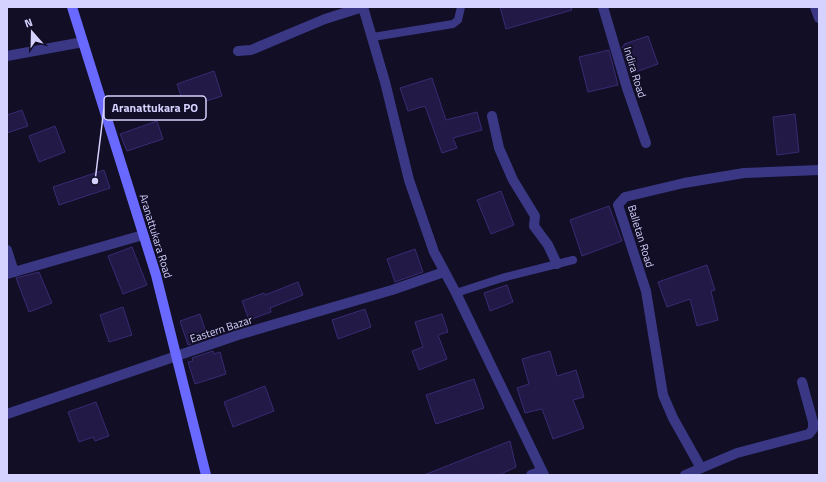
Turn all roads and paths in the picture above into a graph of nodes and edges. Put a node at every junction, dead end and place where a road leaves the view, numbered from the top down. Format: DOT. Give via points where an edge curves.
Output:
graph roads {
  1 [pos="72,7"];
  2 [pos="363,7"];
  3 [pos="461,7"];
  4 [pos="603,7"];
  5 [pos="815,7"];
  6 [pos="819,18"];
  7 [pos="373,37"];
  8 [pos="83,42"];
  9 [pos="238,51"];
  10 [pos="7,56"];
  11 [pos="492,116"];
  12 [pos="646,143"];
  13 [pos="819,170"];
  14 [pos="143,235"];
  15 [pos="7,250"];
  16 [pos="573,260"];
  17 [pos="557,264"];
  18 [pos="444,272"];
  19 [pos="11,273"];
  20 [pos="456,293"];
  21 [pos="177,356"];
  22 [pos="802,382"];
  23 [pos="7,414"];
  24 [pos="701,468"];
  25 [pos="543,473"];
  26 [pos="206,475"];
  27 [pos="531,475"];
  28 [pos="685,475"];
  1 -- 8 [label="main road, Aranattukara Road"];
  2 -- 7 [label="street"];
  2 -- 9 [label="street" via="325,19 251,50"];
  3 -- 7 [label="lane" via="458,20 453,24"];
  4 -- 12 [label="street, Indira Road"];
  5 -- 6 [label="street"];
  7 -- 18 [label="street" via="409,180 434,252"];
  8 -- 10 [label="street"];
  8 -- 14 [label="main road, Aranattukara Road"];
  11 -- 17 [label="street" via="499,148 513,180 535,216 534,226 548,245"];
  13 -- 24 [label="street, Balletan Road" via="744,173 692,182 626,197 618,205 646,291 664,395 673,418"];
  14 -- 19 [label="street"];
  14 -- 21 [label="main road, Aranattukara Road"];
  15 -- 19 [label="street"];
  16 -- 17 [label="lane"];
  17 -- 20 [label="lane"];
  18 -- 20 [label="street"];
  18 -- 21 [label="street, Eastern Bazar"];
  20 -- 25 [label="street"];
  21 -- 23 [label="street, Eastern Bazar"];
  21 -- 26 [label="main road, Aranattukara Road"];
  22 -- 24 [label="street" via="813,422 813,429 809,434 737,453"];
  24 -- 28 [label="street"];
  25 -- 27 [label="street"];
}
